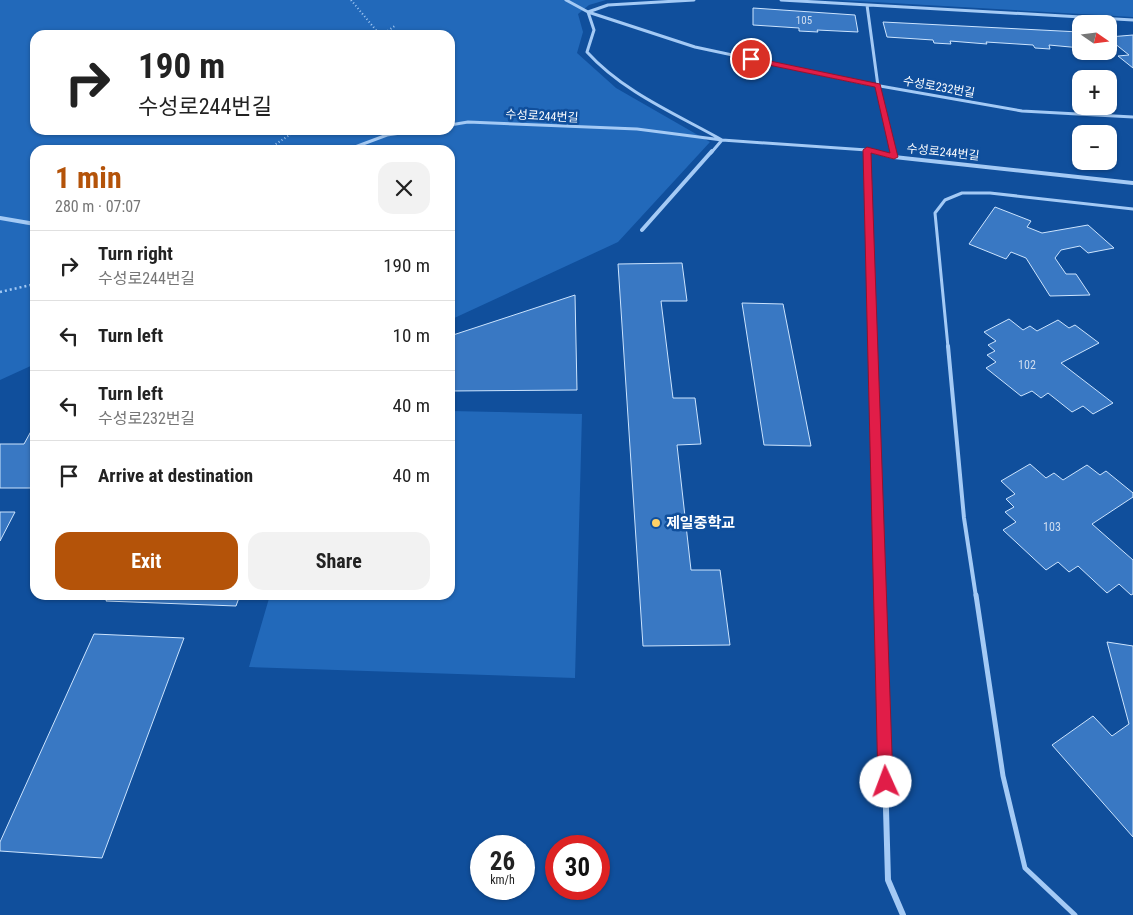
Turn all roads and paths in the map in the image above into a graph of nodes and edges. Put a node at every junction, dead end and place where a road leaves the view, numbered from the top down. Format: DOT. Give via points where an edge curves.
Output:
graph roads {
  1 [pos="351,0"];
  2 [pos="566,0"];
  3 [pos="694,0"];
  4 [pos="781,0"];
  5 [pos="868,5"];
  6 [pos="588,12"];
  7 [pos="1133,20"];
  8 [pos="396,25"];
  9 [pos="377,30"];
  10 [pos="388,30"];
  11 [pos="878,86"];
  12 [pos="1133,116"];
  13 [pos="455,124"];
  14 [pos="290,135"];
  15 [pos="393,135"];
  16 [pos="722,140"];
  17 [pos="274,145"];
  18 [pos="362,145"];
  19 [pos="867,150"];
  20 [pos="894,157"];
  21 [pos="1133,182"];
  22 [pos="1133,209"];
  23 [pos="0,218"];
  24 [pos="30,223"];
  25 [pos="642,230"];
  26 [pos="30,285"];
  27 [pos="0,292"];
  28 [pos="903,915"];
  29 [pos="1075,915"];
  1 -- 9 [label="path"];
  2 -- 6 [label="street, 수성로232번길"];
  3 -- 6 [label="street" via="608,5"];
  4 -- 5 [label="street"];
  5 -- 7 [label="street"];
  5 -- 11 [label="street"];
  6 -- 11 [label="street, 수성로232번길" via="695,47"];
  6 -- 16 [label="street, 수성로244번길" via="594,30 588,52 593,60 647,97"];
  8 -- 10 [label="path"];
  11 -- 12 [label="street, 수성로232번길" via="1022,111"];
  11 -- 20 [label="street"];
  13 -- 16 [label="street, 수성로244번길" via="468,122 637,129"];
  14 -- 17 [label="path"];
  15 -- 18 [label="street"];
  16 -- 19 [label="street, 수성로244번길"];
  16 -- 25 [label="street"];
  19 -- 20 [label="street, 수성로244번길"];
  19 -- 28 [label="street" via="888,880"];
  20 -- 21 [label="street, 수성로244번길"];
  22 -- 29 [label="lane" via="990,193 962,193 945,200 934,213 964,518 1003,776 1025,868"];
  23 -- 24 [label="street"];
  26 -- 27 [label="path"];
}
